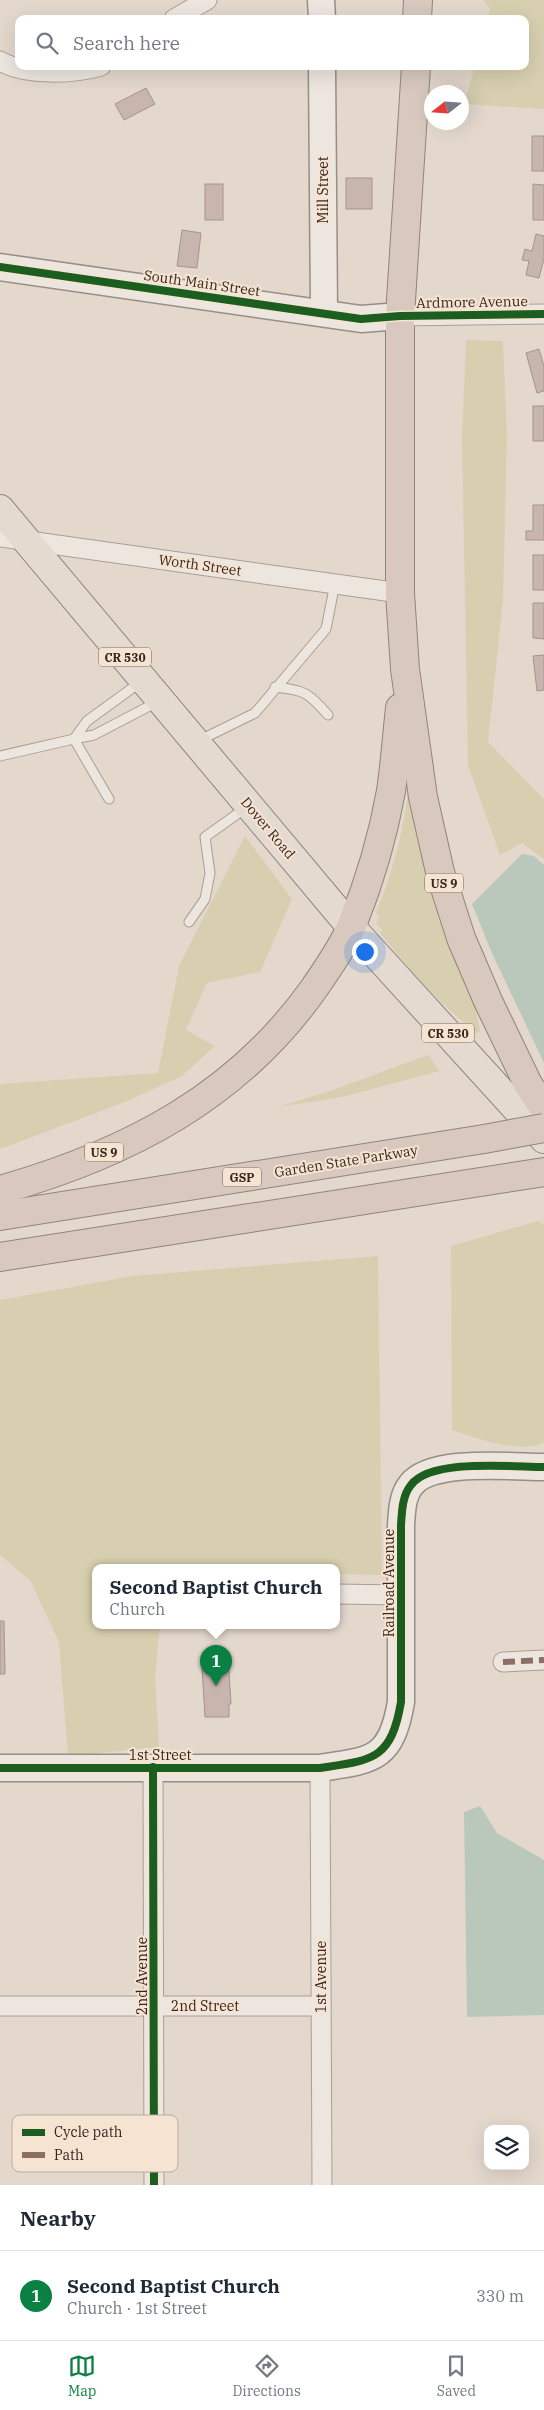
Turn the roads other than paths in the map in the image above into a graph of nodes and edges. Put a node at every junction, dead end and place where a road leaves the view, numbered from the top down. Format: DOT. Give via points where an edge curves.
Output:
graph roads {
  1 [pos="207,0"];
  2 [pos="322,0"];
  3 [pos="418,0"];
  4 [pos="181,15"];
  5 [pos="322,15"];
  6 [pos="417,15"];
  7 [pos="0,61"];
  8 [pos="15,65"];
  9 [pos="33,70"];
  10 [pos="80,70"];
  11 [pos="322,70"];
  12 [pos="416,70"];
  13 [pos="0,267"];
  14 [pos="324,313"];
  15 [pos="544,314"];
  16 [pos="400,316"];
  17 [pos="0,509"];
  18 [pos="0,537"];
  19 [pos="27,540"];
  20 [pos="335,584"];
  21 [pos="400,593"];
  22 [pos="405,669"];
  23 [pos="144,679"];
  24 [pos="274,687"];
  25 [pos="162,700"];
  26 [pos="328,715"];
  27 [pos="74,739"];
  28 [pos="197,742"];
  29 [pos="0,756"];
  30 [pos="109,799"];
  31 [pos="249,805"];
  32 [pos="189,922"];
  33 [pos="352,927"];
  34 [pos="544,1108"];
  35 [pos="544,1128"];
  36 [pos="544,1139"];
  37 [pos="544,1172"];
  38 [pos="0,1190"];
  39 [pos="0,1216"];
  40 [pos="0,1257"];
  41 [pos="544,1467"];
  42 [pos="340,1594"];
  43 [pos="400,1595"];
  44 [pos="544,1660"];
  45 [pos="503,1662"];
  46 [pos="154,1767"];
  47 [pos="0,1768"];
  48 [pos="320,1768"];
  49 [pos="0,2006"];
  50 [pos="154,2006"];
  51 [pos="321,2006"];
  52 [pos="154,2115"];
  53 [pos="154,2172"];
  54 [pos="154,2185"];
  55 [pos="322,2185"];
  1 -- 4 [label="street"];
  2 -- 5 [label="street"];
  3 -- 6 [label="highway"];
  7 -- 8 [label="street"];
  9 -- 10 [label="street" via="64,73"];
  11 -- 14 [label="street, Mill Street"];
  12 -- 16 [label="highway, US 9"];
  13 -- 14 [label="street, South Main Street"];
  14 -- 16 [label="street, South Main Street" via="361,319"];
  15 -- 16 [label="street, Ardmore Avenue"];
  16 -- 21 [label="highway, US 9"];
  17 -- 19 [label="main road, Dover Road / CR 530"];
  18 -- 19 [label="street, Worth Street"];
  19 -- 20 [label="street, Worth Street"];
  19 -- 23 [label="main road, Dover Road / CR 530"];
  20 -- 21 [label="street, Worth Street"];
  20 -- 24 [label="lane" via="326,629"];
  21 -- 22 [label="highway, US 9"];
  22 -- 33 [label="highway, US 9" via="390,792 370,873"];
  22 -- 34 [label="highway, US 9" via="423,797 440,872 461,938 488,1001 528,1084"];
  23 -- 25 [label="main road, Dover Road / CR 530"];
  23 -- 27 [label="lane" via="87,721"];
  24 -- 26 [label="lane" via="300,690 314,699"];
  24 -- 28 [label="lane" via="255,713"];
  25 -- 27 [label="lane" via="94,736"];
  25 -- 28 [label="main road, Dover Road / CR 530"];
  27 -- 29 [label="lane"];
  27 -- 30 [label="lane"];
  28 -- 31 [label="main road, Dover Road / CR 530"];
  31 -- 32 [label="lane" via="206,837 210,873 205,900"];
  31 -- 33 [label="main road, Dover Road / CR 530"];
  33 -- 36 [label="main road, Dover Road / CR 530"];
  33 -- 38 [label="highway, US 9" via="302,1005 236,1076 147,1133"];
  35 -- 39 [label="highway, Garden State Parkway / GSP, bridge"];
  37 -- 40 [label="highway"];
  41 -- 43 [label="street, Railroad Avenue" via="443,1468 421,1476 410,1485 401,1526"];
  42 -- 43 [label="street"];
  43 -- 48 [label="street, Railroad Avenue" via="400,1702 391,1738 376,1756"];
  44 -- 45 [label="street"];
  46 -- 47 [label="street, 1st Street"];
  46 -- 48 [label="street, 1st Street"];
  46 -- 50 [label="street, 2nd Avenue"];
  48 -- 51 [label="street, 1st Avenue"];
  49 -- 50 [label="street, 2nd Street"];
  50 -- 51 [label="street, 2nd Street"];
  50 -- 52 [label="street, 2nd Avenue"];
  51 -- 55 [label="street, 1st Avenue"];
  53 -- 54 [label="street, 2nd Avenue"];
}
